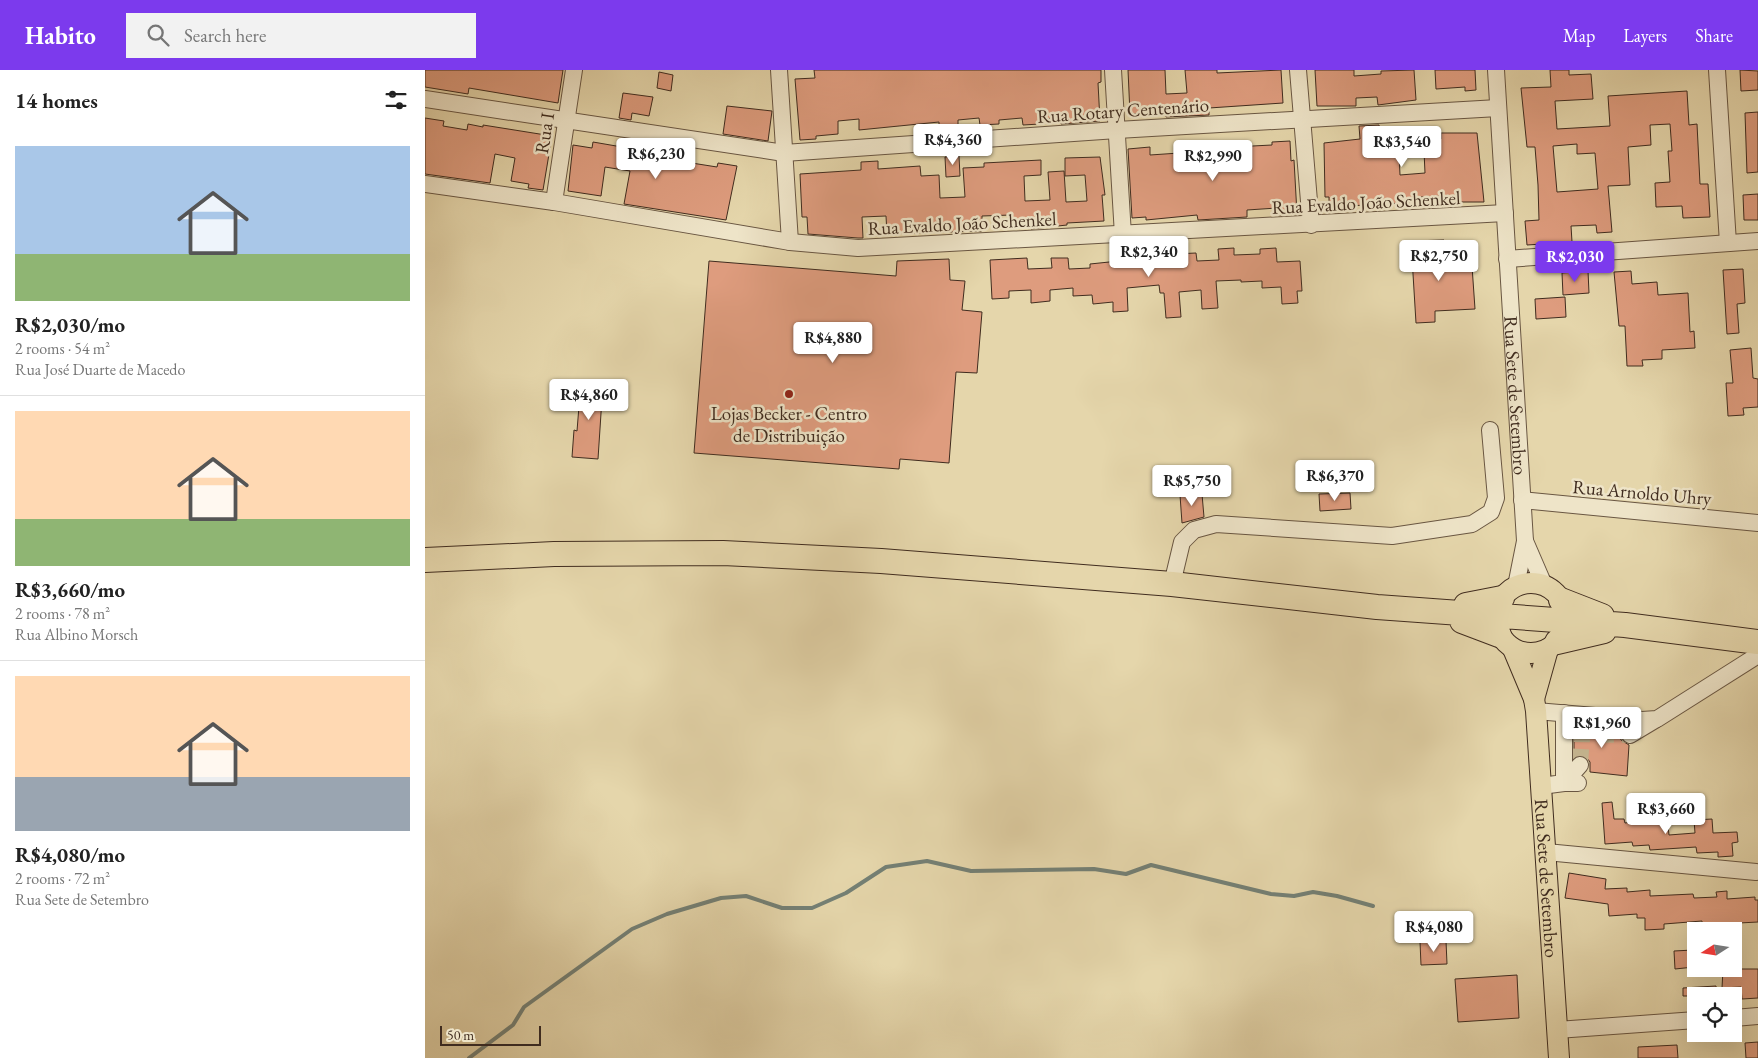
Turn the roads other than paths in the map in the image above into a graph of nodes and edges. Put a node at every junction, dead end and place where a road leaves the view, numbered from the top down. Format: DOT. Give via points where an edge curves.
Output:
graph roads {
  1 [pos="574,70"];
  2 [pos="779,70"];
  3 [pos="1113,70"];
  4 [pos="1298,70"];
  5 [pos="1496,70"];
  6 [pos="1717,70"];
  7 [pos="425,99"];
  8 [pos="1498,108"];
  9 [pos="1302,119"];
  10 [pos="566,120"];
  11 [pos="1117,130"];
  12 [pos="785,153"];
  13 [pos="425,184"];
  14 [pos="554,202"];
  15 [pos="1505,213"];
  16 [pos="1311,225"];
  17 [pos="1123,236"];
  18 [pos="1758,241"];
  19 [pos="790,242"];
  20 [pos="1728,243"];
  21 [pos="1507,259"];
  22 [pos="1490,430"];
  23 [pos="1522,500"];
  24 [pos="1758,522"];
  25 [pos="1525,541"];
  26 [pos="425,560"];
  27 [pos="1172,584"];
  28 [pos="1557,602"];
  29 [pos="1505,617"];
  30 [pos="1625,625"];
  31 [pos="1758,642"];
  32 [pos="1553,646"];
  33 [pos="1758,655"];
  34 [pos="1535,705"];
  35 [pos="1563,712"];
  36 [pos="1657,719"];
  37 [pos="1630,735"];
  38 [pos="1566,737"];
  39 [pos="1538,743"];
  40 [pos="1580,765"];
  41 [pos="1571,783"];
  42 [pos="1541,786"];
  43 [pos="1546,852"];
  44 [pos="1756,872"];
  45 [pos="1758,1016"];
  46 [pos="1742,1017"];
  47 [pos="1687,1021"];
  48 [pos="1557,1030"];
  49 [pos="1559,1058"];
  1 -- 10 [label="street, Rua I"];
  2 -- 12 [label="street"];
  3 -- 11 [label="street"];
  4 -- 9 [label="street"];
  5 -- 8 [label="street, Rua Sete de Setembro"];
  6 -- 20 [label="street"];
  7 -- 10 [label="street, Rua Rotary Centenário"];
  8 -- 9 [label="street, Rua Rotary Centenário"];
  8 -- 15 [label="street, Rua Sete de Setembro"];
  9 -- 11 [label="street, Rua Rotary Centenário"];
  9 -- 16 [label="street"];
  10 -- 12 [label="street, Rua Rotary Centenário"];
  10 -- 14 [label="street, Rua I"];
  11 -- 12 [label="street, Rua Rotary Centenário"];
  11 -- 17 [label="street"];
  12 -- 19 [label="street"];
  13 -- 14 [label="street, Rua Evaldo João Schenkel"];
  14 -- 19 [label="street, Rua Evaldo João Schenkel"];
  15 -- 16 [label="street, Rua Evaldo João Schenkel"];
  15 -- 21 [label="street, Rua Sete de Setembro"];
  16 -- 17 [label="street, Rua Evaldo João Schenkel"];
  17 -- 19 [label="street, Rua Evaldo João Schenkel" via="858,248"];
  18 -- 20 [label="street"];
  20 -- 21 [label="street"];
  21 -- 23 [label="street, Rua Sete de Setembro"];
  22 -- 27 [label="street" via="1496,498 1491,512 1472,524 1392,536 1216,524 1194,530 1182,542"];
  23 -- 24 [label="street, Rua Arnoldo Uhry"];
  23 -- 25 [label="street, Rua Sete de Setembro"];
  25 -- 28 [label="street, Rua Sete de Setembro"];
  25 -- 29 [label="street, Rua Sete de Setembro"];
  26 -- 27 [label="highway" via="554,554 723,554 881,560"];
  27 -- 29 [label="highway"];
  28 -- 29 [label="highway"];
  28 -- 29 [label="main road" via="1535,583"];
  28 -- 30 [label="highway"];
  28 -- 32 [label="main road, Rua Sete de Setembro"];
  29 -- 32 [label="main road" via="1531,654"];
  29 -- 34 [label="main road, Rua Sete de Setembro"];
  30 -- 31 [label="highway"];
  30 -- 32 [label="highway"];
  32 -- 34 [label="main road, Rua Sete de Setembro"];
  33 -- 36 [label="street"];
  34 -- 35 [label="street"];
  34 -- 39 [label="main road, Rua Sete de Setembro"];
  35 -- 36 [label="street"];
  35 -- 38 [label="street"];
  36 -- 37 [label="street"];
  38 -- 39 [label="street"];
  38 -- 41 [label="street"];
  39 -- 42 [label="main road, Rua Sete de Setembro"];
  40 -- 41 [label="street"];
  41 -- 42 [label="street"];
  42 -- 43 [label="main road, Rua Sete de Setembro"];
  43 -- 44 [label="street"];
  43 -- 48 [label="main road, Rua Sete de Setembro"];
  45 -- 46 [label="street"];
  47 -- 48 [label="street"];
  48 -- 49 [label="main road, Rua Sete de Setembro"];
}
